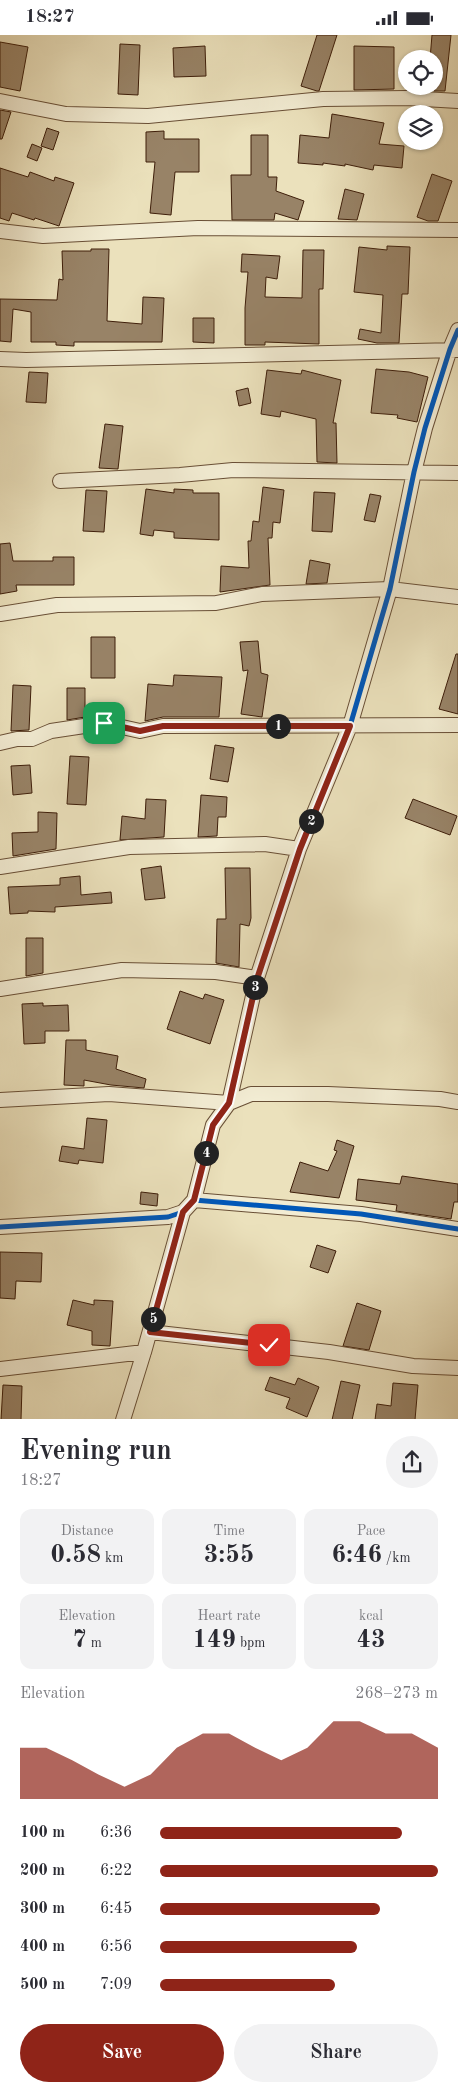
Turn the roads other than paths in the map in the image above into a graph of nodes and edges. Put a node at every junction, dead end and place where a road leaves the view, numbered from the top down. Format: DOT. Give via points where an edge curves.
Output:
graph roads {
  1 [pos="0,101"];
  2 [pos="458,101"];
  3 [pos="458,230"];
  4 [pos="0,231"];
  5 [pos="458,330"];
  6 [pos="454,349"];
  7 [pos="0,359"];
  8 [pos="414,472"];
  9 [pos="458,473"];
  10 [pos="60,481"];
  11 [pos="390,589"];
  12 [pos="458,597"];
  13 [pos="0,614"];
  14 [pos="458,725"];
  15 [pos="350,726"];
  16 [pos="0,743"];
  17 [pos="300,849"];
  18 [pos="0,867"];
  19 [pos="257,979"];
  20 [pos="0,989"];
  21 [pos="0,1101"];
  22 [pos="458,1102"];
  23 [pos="229,1103"];
  24 [pos="194,1200"];
  25 [pos="183,1212"];
  26 [pos="0,1227"];
  27 [pos="458,1229"];
  28 [pos="150,1332"];
  29 [pos="144,1352"];
  30 [pos="0,1369"];
  31 [pos="458,1369"];
  32 [pos="123,1419"];
  1 -- 2 [label="street" via="66,114 148,116 324,99"];
  3 -- 4 [label="street" via="198,228 43,236"];
  5 -- 6 [label="street"];
  6 -- 7 [label="street"];
  6 -- 8 [label="street"];
  8 -- 9 [label="street"];
  8 -- 10 [label="street" via="233,470"];
  8 -- 11 [label="street"];
  11 -- 12 [label="street"];
  11 -- 13 [label="street" via="262,594 216,603 57,605"];
  11 -- 15 [label="street"];
  14 -- 15 [label="street"];
  15 -- 16 [label="street" via="163,726 140,731 104,723"];
  15 -- 17 [label="street"];
  17 -- 18 [label="street" via="265,844 130,847"];
  17 -- 19 [label="street"];
  19 -- 20 [label="street" via="216,972 122,970"];
  19 -- 23 [label="street"];
  21 -- 23 [label="street" via="109,1094"];
  22 -- 23 [label="street" via="328,1094 251,1094"];
  23 -- 24 [label="street" via="213,1125"];
  24 -- 25 [label="street"];
  24 -- 27 [label="street" via="361,1214"];
  25 -- 26 [label="street" via="168,1217"];
  25 -- 28 [label="street"];
  28 -- 29 [label="street"];
  28 -- 31 [label="street"];
  29 -- 30 [label="street"];
  29 -- 32 [label="street"];
}
